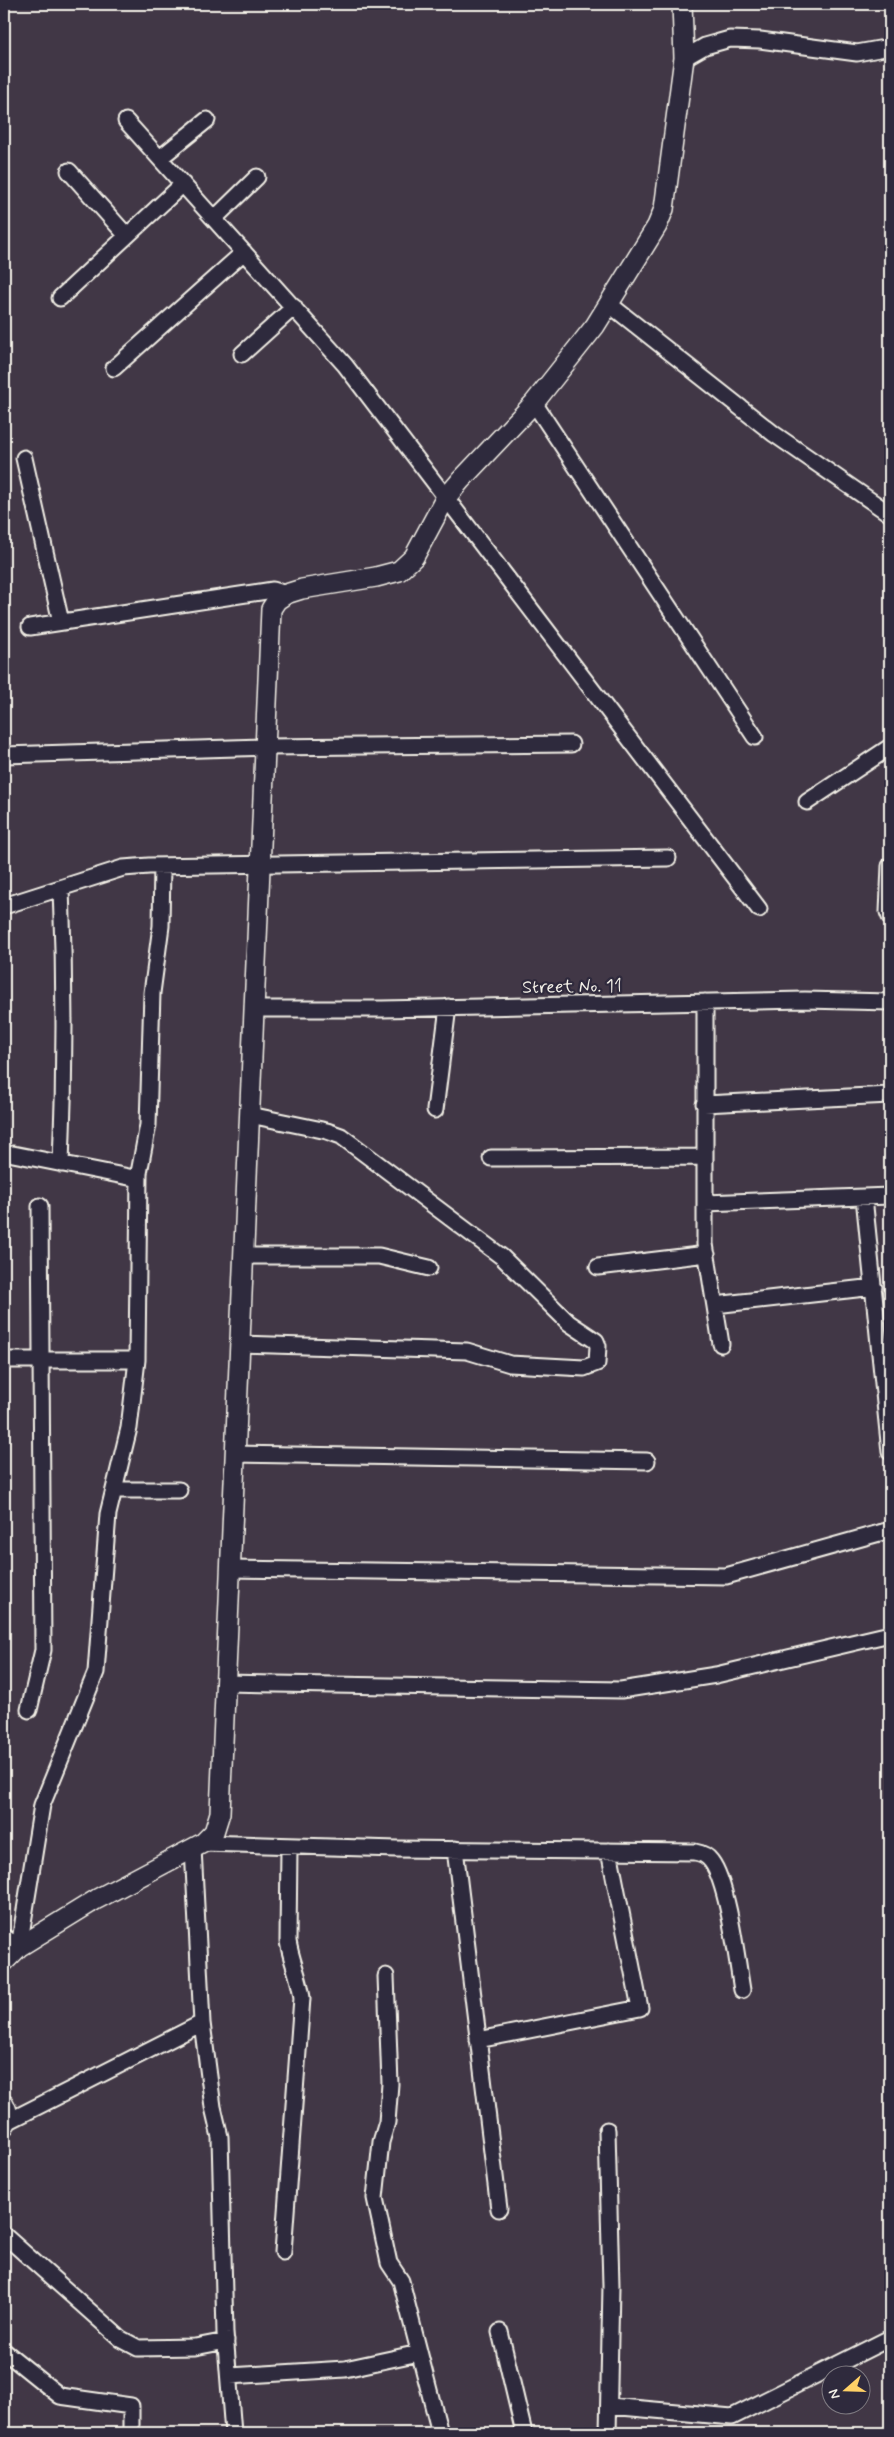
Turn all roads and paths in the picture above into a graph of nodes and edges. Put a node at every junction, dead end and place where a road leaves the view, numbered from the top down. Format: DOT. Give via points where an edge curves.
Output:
graph roads {
  1 [pos="682,4"];
  2 [pos="890,47"];
  3 [pos="684,58"];
  4 [pos="207,120"];
  5 [pos="126,121"];
  6 [pos="160,158"];
  7 [pos="70,171"];
  8 [pos="257,177"];
  9 [pos="183,184"];
  10 [pos="214,219"];
  11 [pos="127,236"];
  12 [pos="244,252"];
  13 [pos="60,298"];
  14 [pos="608,304"];
  15 [pos="294,308"];
  16 [pos="242,354"];
  17 [pos="114,368"];
  18 [pos="534,403"];
  19 [pos="24,458"];
  20 [pos="446,499"];
  21 [pos="890,514"];
  22 [pos="286,594"];
  23 [pos="60,622"];
  24 [pos="30,627"];
  25 [pos="755,737"];
  26 [pos="571,744"];
  27 [pos="266,747"];
  28 [pos="890,747"];
  29 [pos="4,755"];
  30 [pos="807,802"];
  31 [pos="668,858"];
  32 [pos="261,865"];
  33 [pos="162,866"];
  34 [pos="890,866"];
  35 [pos="61,888"];
  36 [pos="4,906"];
  37 [pos="759,909"];
  38 [pos="890,917"];
  39 [pos="705,1002"];
  40 [pos="890,1002"];
  41 [pos="448,1007"];
  42 [pos="255,1009"];
  43 [pos="890,1095"];
  44 [pos="704,1104"];
  45 [pos="435,1110"];
  46 [pos="250,1115"];
  47 [pos="13,1154"];
  48 [pos="705,1156"];
  49 [pos="491,1158"];
  50 [pos="61,1164"];
  51 [pos="139,1180"];
  52 [pos="890,1196"];
  53 [pos="864,1197"];
  54 [pos="705,1203"];
  55 [pos="40,1206"];
  56 [pos="707,1254"];
  57 [pos="244,1256"];
  58 [pos="598,1266"];
  59 [pos="429,1268"];
  60 [pos="874,1287"];
  61 [pos="715,1305"];
  62 [pos="240,1344"];
  63 [pos="722,1344"];
  64 [pos="4,1360"];
  65 [pos="42,1360"];
  66 [pos="137,1360"];
  67 [pos="890,1424"];
  68 [pos="890,1452"];
  69 [pos="235,1454"];
  70 [pos="647,1462"];
  71 [pos="114,1490"];
  72 [pos="179,1490"];
  73 [pos="890,1530"];
  74 [pos="231,1569"];
  75 [pos="890,1634"];
  76 [pos="226,1683"];
  77 [pos="29,1710"];
  78 [pos="198,1846"];
  79 [pos="289,1846"];
  80 [pos="454,1849"];
  81 [pos="609,1851"];
  82 [pos="12,1942"];
  83 [pos="4,1962"];
  84 [pos="386,1976"];
  85 [pos="742,1990"];
  86 [pos="202,2023"];
  87 [pos="478,2040"];
  88 [pos="5,2117"];
  89 [pos="607,2130"];
  90 [pos="499,2209"];
  91 [pos="4,2235"];
  92 [pos="283,2252"];
  93 [pos="500,2332"];
  94 [pos="890,2338"];
  95 [pos="226,2341"];
  96 [pos="4,2350"];
  97 [pos="419,2353"];
  98 [pos="230,2376"];
  99 [pos="610,2406"];
  100 [pos="131,2433"];
  101 [pos="233,2433"];
  102 [pos="440,2433"];
  103 [pos="524,2433"];
  104 [pos="608,2433"];
  1 -- 3 [label="street"];
  2 -- 3 [label="street" via="857,53 730,39 706,46"];
  3 -- 14 [label="street" via="664,210"];
  4 -- 6 [label="street"];
  5 -- 6 [label="street"];
  6 -- 9 [label="street"];
  7 -- 11 [label="street"];
  8 -- 10 [label="street"];
  9 -- 10 [label="street"];
  9 -- 11 [label="street"];
  10 -- 12 [label="street"];
  11 -- 13 [label="street"];
  12 -- 15 [label="street"];
  12 -- 17 [label="street"];
  14 -- 18 [label="street" via="595,326"];
  14 -- 21 [label="street" via="774,434"];
  15 -- 16 [label="street"];
  15 -- 20 [label="street" via="345,365"];
  18 -- 20 [label="street"];
  18 -- 25 [label="street"];
  19 -- 23 [label="street"];
  20 -- 22 [label="street" via="414,557 399,571"];
  20 -- 37 [label="street"];
  22 -- 23 [label="street" via="273,590"];
  22 -- 27 [label="street" via="271,609"];
  23 -- 24 [label="street"];
  26 -- 27 [label="street"];
  27 -- 29 [label="street"];
  27 -- 32 [label="street"];
  28 -- 30 [label="street"];
  31 -- 32 [label="street"];
  32 -- 33 [label="street"];
  32 -- 42 [label="street"];
  33 -- 35 [label="street" via="123,868"];
  33 -- 51 [label="street" via="161,926 152,992 148,1125"];
  34 -- 38 [label="street"];
  35 -- 36 [label="street"];
  35 -- 50 [label="street" via="65,1006"];
  39 -- 40 [label="street, Street No. 11"];
  39 -- 41 [label="street, Street No. 11"];
  39 -- 44 [label="street"];
  41 -- 42 [label="street, Street No. 11"];
  41 -- 45 [label="street"];
  42 -- 46 [label="street"];
  43 -- 44 [label="street"];
  44 -- 48 [label="street"];
  46 -- 57 [label="street"];
  46 -- 62 [label="street" via="327,1130 341,1136 502,1257 570,1323 592,1337 598,1346 597,1363 584,1368 510,1364 467,1351"];
  47 -- 50 [label="street"];
  48 -- 49 [label="street"];
  48 -- 54 [label="street"];
  50 -- 51 [label="street"];
  51 -- 66 [label="street"];
  52 -- 53 [label="street"];
  53 -- 54 [label="street"];
  53 -- 60 [label="street"];
  54 -- 56 [label="street"];
  55 -- 65 [label="street"];
  56 -- 58 [label="street"];
  56 -- 61 [label="street"];
  57 -- 59 [label="street" via="379,1256"];
  57 -- 62 [label="street"];
  60 -- 61 [label="street"];
  60 -- 67 [label="street"];
  61 -- 63 [label="street"];
  62 -- 69 [label="street"];
  64 -- 65 [label="street"];
  65 -- 66 [label="street"];
  65 -- 77 [label="street" via="43,1650"];
  66 -- 71 [label="street" via="129,1428"];
  67 -- 68 [label="street"];
  69 -- 70 [label="street"];
  69 -- 74 [label="street"];
  71 -- 72 [label="street"];
  71 -- 82 [label="street" via="108,1514 96,1672 42,1805"];
  73 -- 74 [label="street" via="726,1576"];
  74 -- 76 [label="street"];
  75 -- 76 [label="street" via="716,1675 621,1690"];
  76 -- 78 [label="street" via="220,1813 214,1832"];
  78 -- 79 [label="street"];
  78 -- 82 [label="street"];
  78 -- 86 [label="street"];
  79 -- 80 [label="street"];
  79 -- 92 [label="street" via="288,1941 302,1998"];
  80 -- 81 [label="street"];
  80 -- 87 [label="street"];
  81 -- 85 [label="street" via="694,1852 711,1860 718,1872 726,1902"];
  81 -- 87 [label="street" via="640,2008"];
  82 -- 83 [label="street"];
  84 -- 97 [label="street" via="390,2084 375,2198 389,2263 401,2281"];
  86 -- 88 [label="street"];
  86 -- 95 [label="street" via="220,2137"];
  87 -- 90 [label="street"];
  89 -- 99 [label="street"];
  91 -- 95 [label="street" via="121,2339 138,2348 195,2347"];
  93 -- 103 [label="street"];
  94 -- 99 [label="street" via="732,2417"];
  95 -- 98 [label="street"];
  96 -- 100 [label="street" via="60,2396 131,2406"];
  97 -- 98 [label="street" via="345,2369"];
  97 -- 102 [label="street"];
  98 -- 101 [label="street"];
  99 -- 104 [label="street"];
}
